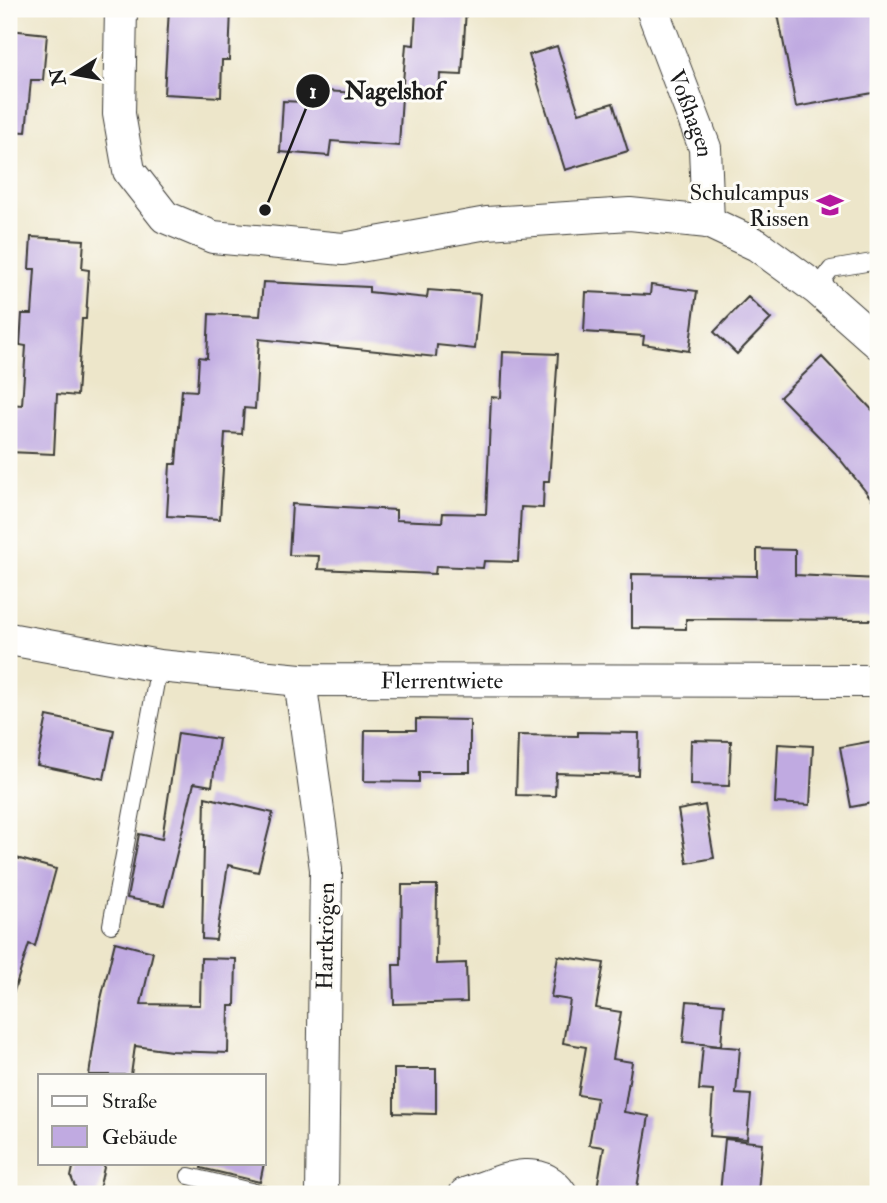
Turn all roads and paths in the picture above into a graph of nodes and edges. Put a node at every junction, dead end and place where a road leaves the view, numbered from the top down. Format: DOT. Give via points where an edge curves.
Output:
graph roads {
  1 [pos="121,9"];
  2 [pos="652,9"];
  3 [pos="708,222"];
  4 [pos="878,261"];
  5 [pos="817,289"];
  6 [pos="878,343"];
  7 [pos="10,649"];
  8 [pos="159,666"];
  9 [pos="300,680"];
  10 [pos="878,681"];
  11 [pos="111,925"];
  12 [pos="189,1176"];
  13 [pos="263,1194"];
  14 [pos="322,1194"];
  15 [pos="465,1194"];
  16 [pos="561,1194"];
  1 -- 3 [label="street" via="119,114 130,171 165,217 213,237 343,249 487,223 630,214"];
  2 -- 3 [label="street, Voßhagen" via="705,148"];
  3 -- 5 [label="street" via="757,245"];
  4 -- 5 [label="lane" via="831,270"];
  5 -- 6 [label="street"];
  7 -- 8 [label="street, Flerrentwiete"];
  8 -- 9 [label="street, Flerrentwiete"];
  8 -- 11 [label="lane"];
  9 -- 10 [label="street, Flerrentwiete"];
  9 -- 14 [label="street, Hartkrögen" via="326,869"];
  12 -- 13 [label="lane"];
  15 -- 16 [label="street" via="527,1175 548,1180"];
}
